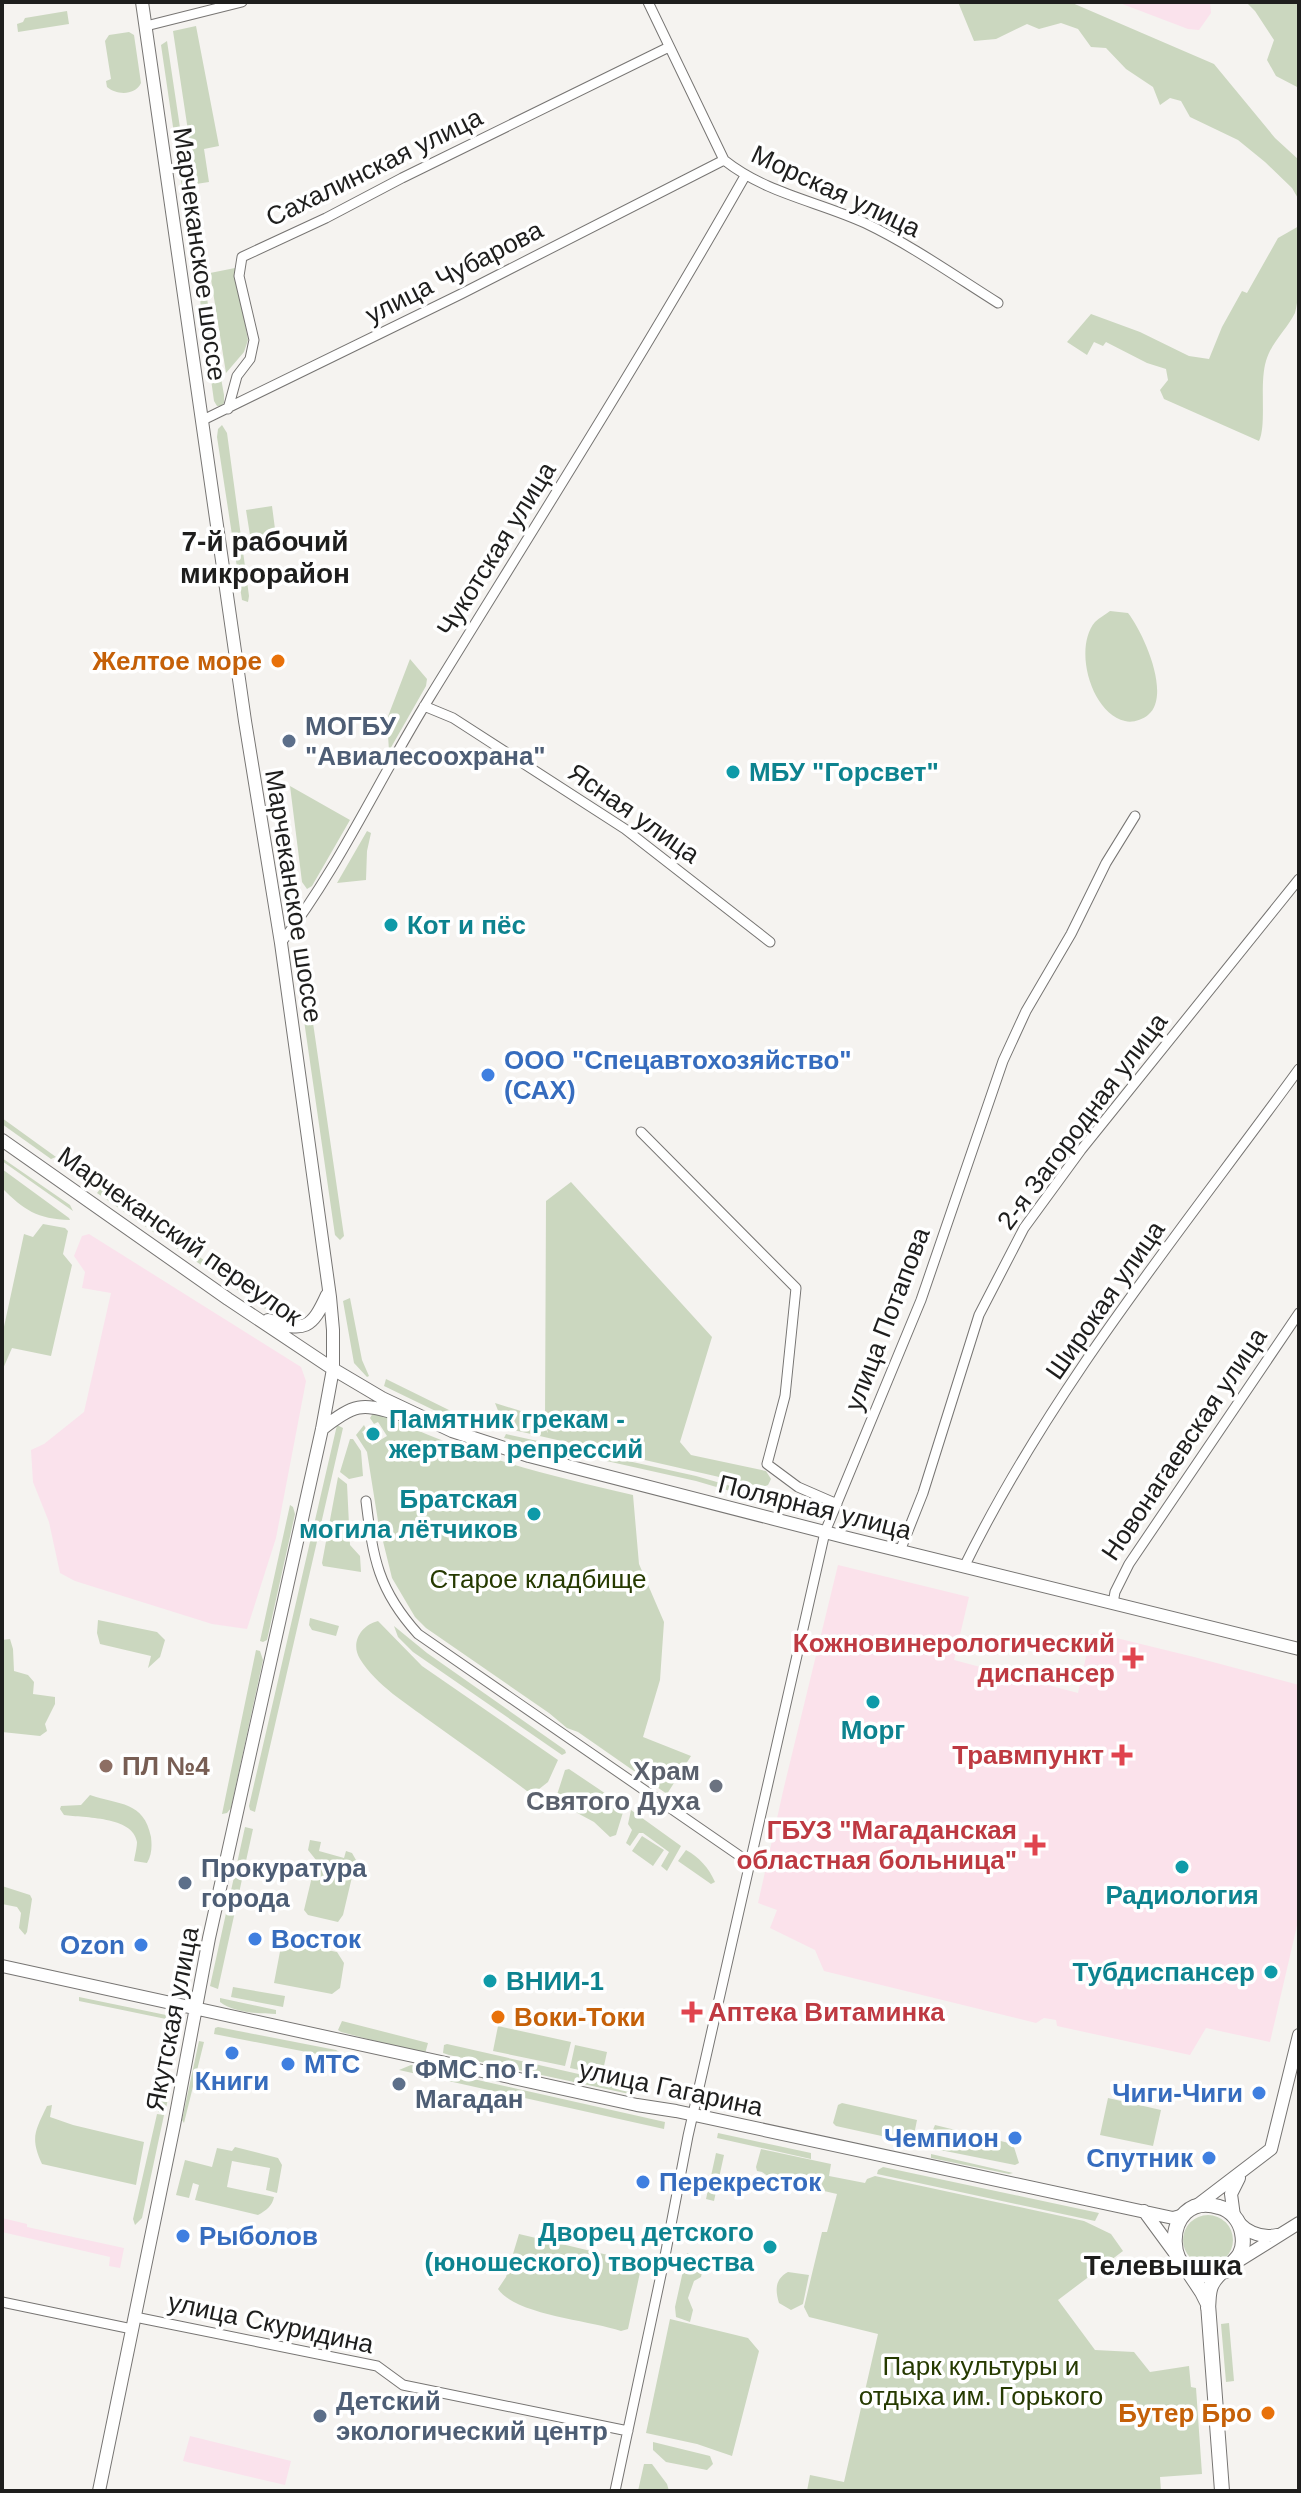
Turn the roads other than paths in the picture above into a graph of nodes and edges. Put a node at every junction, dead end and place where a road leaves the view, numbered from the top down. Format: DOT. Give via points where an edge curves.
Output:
graph roads {
  1 [pos="142,2"];
  2 [pos="242,2"];
  3 [pos="648,2"];
  4 [pos="146,26"];
  5 [pos="669,47"];
  6 [pos="724,160"];
  7 [pos="745,176"];
  8 [pos="998,303"];
  9 [pos="228,409"];
  10 [pos="203,420"];
  11 [pos="424,706"];
  12 [pos="1135,816"];
  13 [pos="1299,879"];
  14 [pos="770,942"];
  15 [pos="281,943"];
  16 [pos="1299,1069"];
  17 [pos="641,1132"];
  18 [pos="2,1140"];
  19 [pos="329,1292"];
  20 [pos="247,1312"];
  21 [pos="1299,1313"];
  22 [pos="333,1369"];
  23 [pos="429,1421"];
  24 [pos="322,1429"];
  25 [pos="366,1501"];
  26 [pos="837,1504"];
  27 [pos="825,1532"];
  28 [pos="900,1551"];
  29 [pos="964,1567"];
  30 [pos="1113,1603"];
  31 [pos="1299,1649"];
  32 [pos="750,1863"];
  33 [pos="2,1966"];
  34 [pos="196,2008"];
  35 [pos="1299,2035"];
  36 [pos="693,2115"];
  37 [pos="1241,2173"];
  38 [pos="1144,2211"];
  39 [pos="1188,2212"];
  40 [pos="1236,2220"];
  41 [pos="1299,2223"];
  42 [pos="1284,2232"];
  43 [pos="1180,2260"];
  44 [pos="1228,2268"];
  45 [pos="2,2302"];
  46 [pos="1208,2308"];
  47 [pos="133,2323"];
  48 [pos="628,2431"];
  49 [pos="99,2491"];
  50 [pos="615,2491"];
  51 [pos="1222,2491"];
  1 -- 4 [label="main road, Марчеканское шоссе"];
  2 -- 4 [label="street"];
  3 -- 5 [label="street, Морская улица"];
  4 -- 10 [label="main road, Марчеканское шоссе"];
  5 -- 6 [label="street, Морская улица"];
  5 -- 9 [label="street, Сахалинская улица" via="242,257 239,276 254,340"];
  6 -- 7 [label="street, Морская улица"];
  6 -- 9 [label="street, улица Чубарова"];
  7 -- 8 [label="street, Морская улица" via="869,225"];
  7 -- 11 [label="street, Чукотская улица" via="608,411"];
  9 -- 10 [label="street, улица Чубарова"];
  10 -- 15 [label="main road, Марчеканское шоссе"];
  11 -- 14 [label="street, Ясная улица" via="453,718 625,829"];
  11 -- 15 [label="street, Чукотская улица" via="313,898"];
  12 -- 26 [label="street, улица Потапова" via="1003,1061 916,1312"];
  13 -- 28 [label="street, 2-я Загородная улица" via="1024,1228 979,1315"];
  15 -- 19 [label="main road, Марчеканское шоссе"];
  16 -- 29 [label="street, Широкая улица" via="1110,1325 990,1514"];
  17 -- 26 [label="street" via="796,1288 785,1396 767,1464 798,1487"];
  18 -- 20 [label="main road, Марчеканский переулок"];
  19 -- 20 [label="main road" via="314,1320 302,1326"];
  19 -- 22 [label="main road, Марчеканское шоссе"];
  20 -- 22 [label="main road, Марчеканский переулок"];
  21 -- 30 [label="street, Новонагаевская улица" via="1129,1564"];
  22 -- 23 [label="main road, Полярная улица"];
  22 -- 24 [label="main road, Якутская улица"];
  23 -- 24 [label="main road" via="357,1407"];
  23 -- 27 [label="main road, Полярная улица" via="500,1448"];
  24 -- 34 [label="main road, Якутская улица"];
  25 -- 32 [label="street" via="370,1538 389,1598 418,1634"];
  26 -- 27 [label="street, улица Потапова"];
  27 -- 28 [label="main road, Полярная улица"];
  27 -- 32 [label="street, улица Потапова"];
  28 -- 29 [label="main road, Полярная улица"];
  29 -- 30 [label="main road, Полярная улица"];
  30 -- 31 [label="main road, Полярная улица"];
  32 -- 36 [label="street, улица Потапова"];
  33 -- 34 [label="main road, улица Гагарина"];
  34 -- 36 [label="main road, улица Гагарина"];
  34 -- 47 [label="main road, Якутская улица"];
  35 -- 37 [label="main road" via="1271,2149"];
  36 -- 38 [label="main road, улица Гагарина"];
  36 -- 48 [label="street, улица Потапова"];
  37 -- 39 [label="main road"];
  37 -- 40 [label="main road" via="1231,2194"];
  38 -- 39 [label="main road, улица Гагарина" via="1173,2218"];
  38 -- 43 [label="main road"];
  39 -- 40 [label="main road" via="1211,2205"];
  39 -- 43 [label="main road" via="1174,2234"];
  40 -- 42 [label="main road" via="1261,2236"];
  40 -- 44 [label="main road" via="1243,2245"];
  41 -- 42 [label="main road"];
  42 -- 44 [label="main road"];
  43 -- 44 [label="main road" via="1204,2275"];
  43 -- 46 [label="main road"];
  44 -- 46 [label="main road" via="1212,2284"];
  45 -- 47 [label="street, улица Скуридина"];
  46 -- 51 [label="main road"];
  47 -- 48 [label="street, улица Скуридина" via="377,2366 403,2385"];
  47 -- 49 [label="main road, Якутская улица"];
  48 -- 50 [label="street, улица Потапова"];
}
